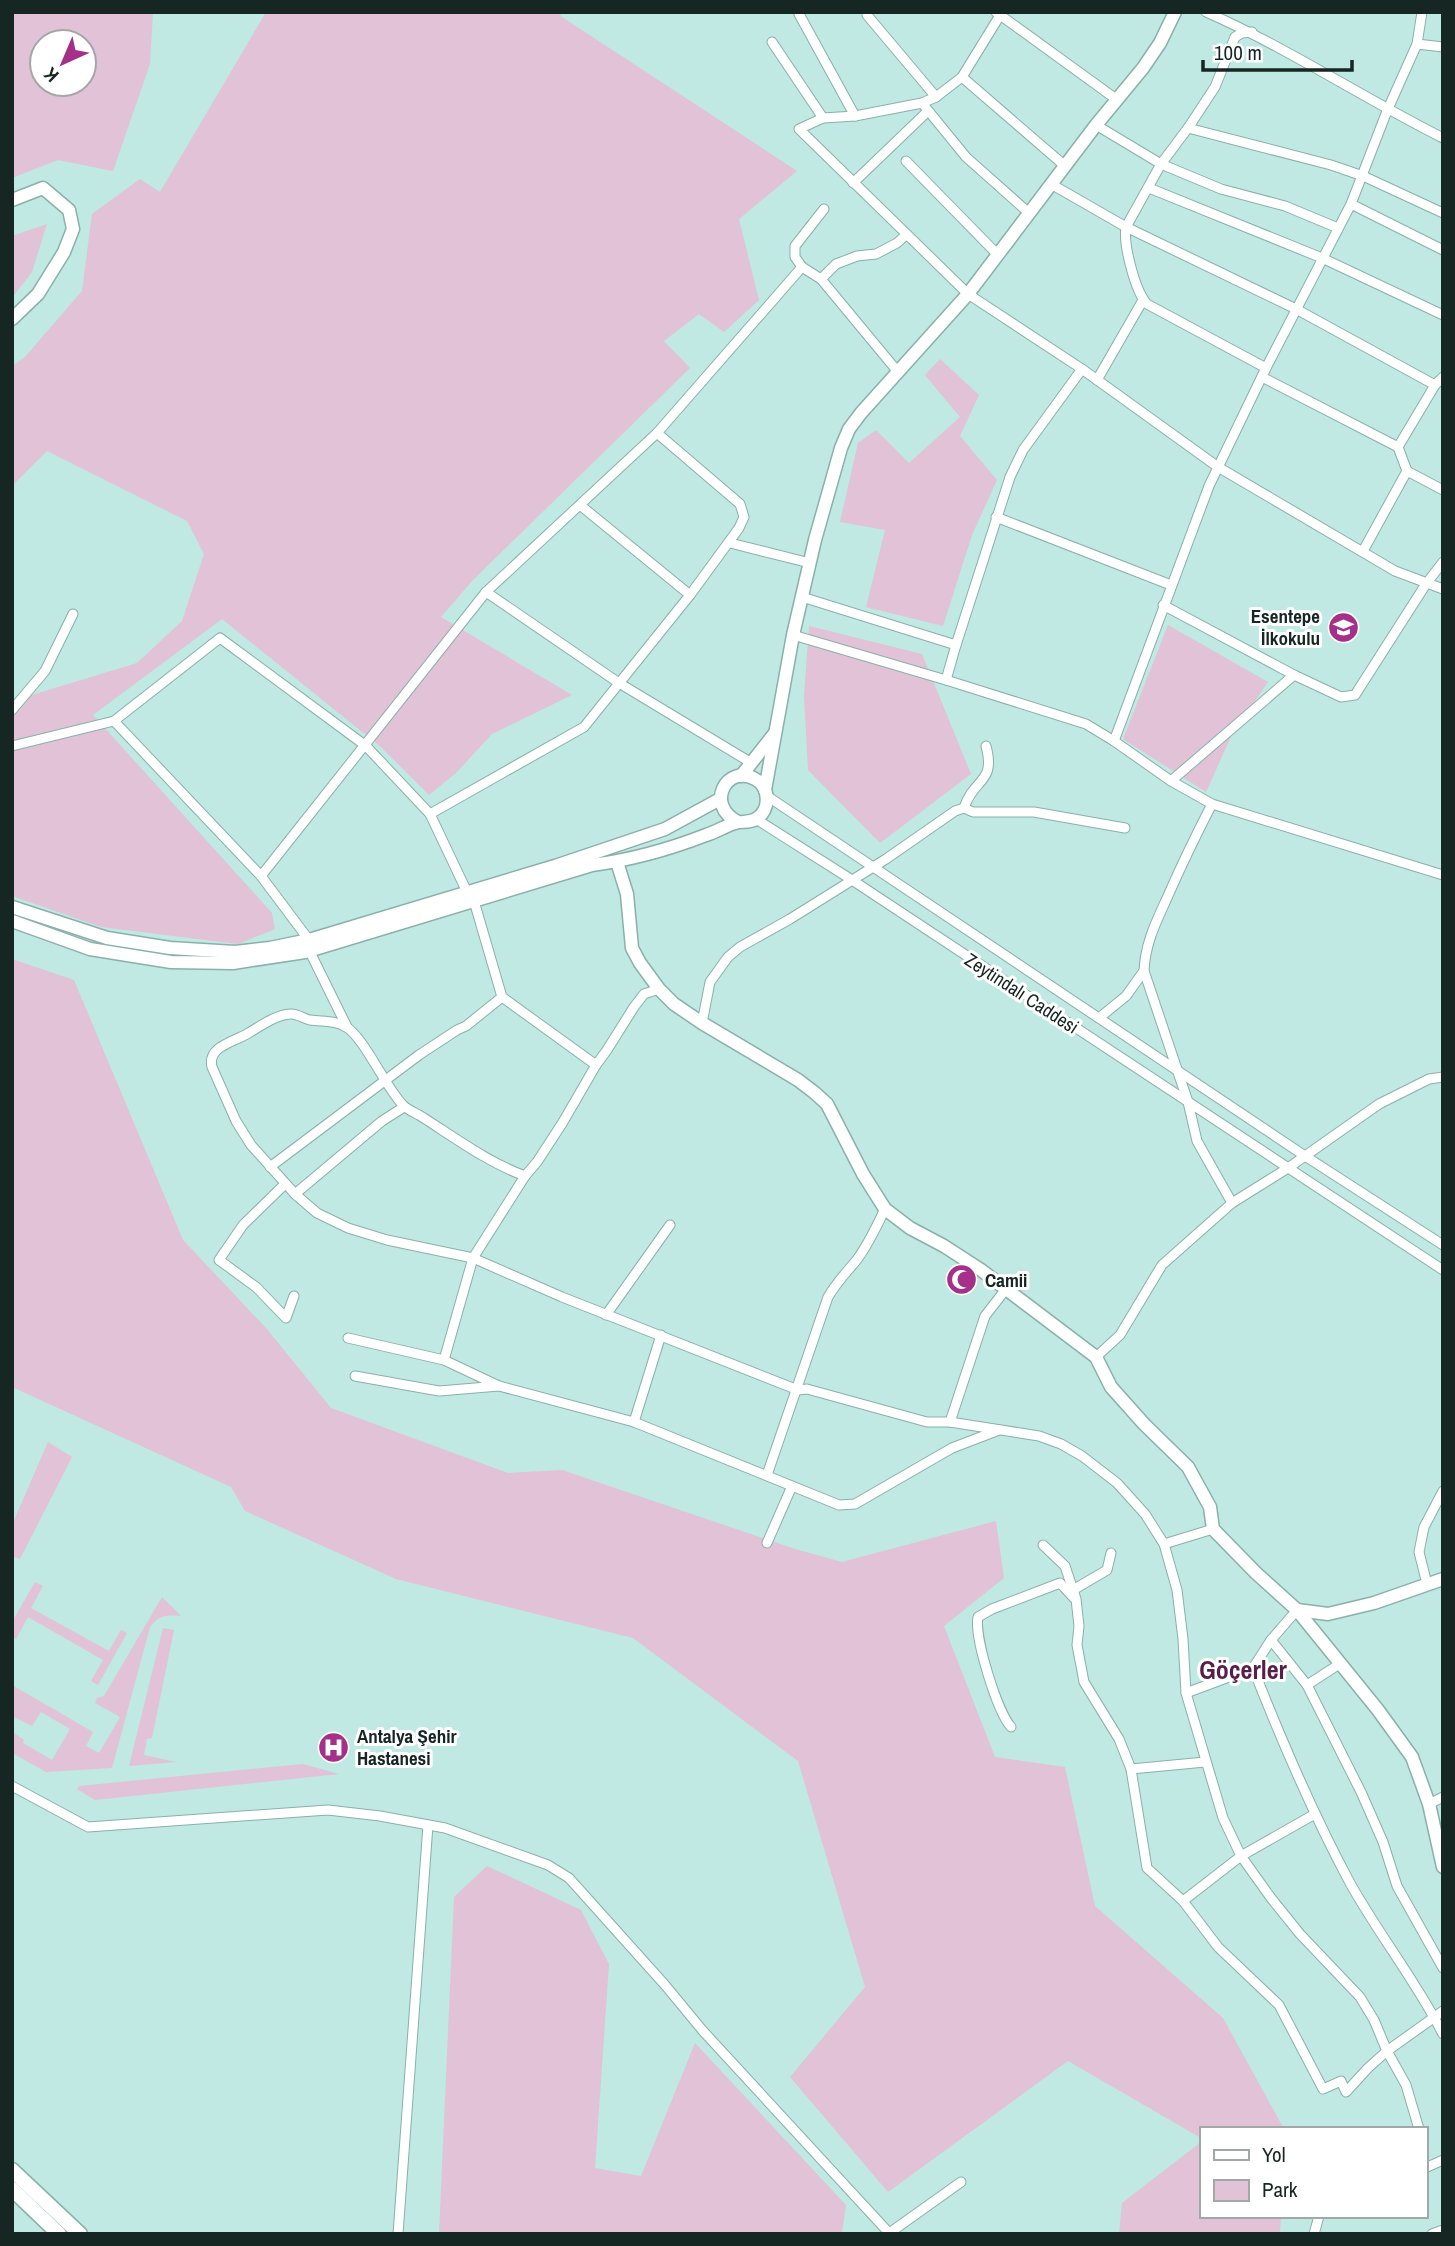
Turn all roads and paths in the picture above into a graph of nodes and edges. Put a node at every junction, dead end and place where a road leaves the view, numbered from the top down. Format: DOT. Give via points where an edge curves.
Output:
graph roads {
  1 [pos="1175,12"];
  2 [pos="1206,12"];
  3 [pos="1422,12"];
  4 [pos="999,13"];
  5 [pos="799,14"];
  6 [pos="867,15"];
  7 [pos="1252,32"];
  8 [pos="772,42"];
  9 [pos="1417,44"];
  10 [pos="1443,47"];
  11 [pos="962,77"];
  12 [pos="936,97"];
  13 [pos="1116,99"];
  14 [pos="922,103"];
  15 [pos="928,111"];
  16 [pos="1387,111"];
  17 [pos="855,116"];
  18 [pos="823,118"];
  19 [pos="1096,125"];
  20 [pos="1188,128"];
  21 [pos="1443,138"];
  22 [pos="906,161"];
  23 [pos="1161,164"];
  24 [pos="1065,166"];
  25 [pos="1363,176"];
  26 [pos="853,183"];
  27 [pos="1051,184"];
  28 [pos="1149,188"];
  29 [pos="12,200"];
  30 [pos="1351,204"];
  31 [pos="824,209"];
  32 [pos="1443,213"];
  33 [pos="1029,214"];
  34 [pos="1126,227"];
  35 [pos="1338,229"];
  36 [pos="906,235"];
  37 [pos="1443,250"];
  38 [pos="998,255"];
  39 [pos="1322,258"];
  40 [pos="802,267"];
  41 [pos="821,279"];
  42 [pos="968,294"];
  43 [pos="1143,300"];
  44 [pos="1296,309"];
  45 [pos="1443,315"];
  46 [pos="12,319"];
  47 [pos="1082,369"];
  48 [pos="898,372"];
  49 [pos="1264,372"];
  50 [pos="1443,377"];
  51 [pos="1097,380"];
  52 [pos="1435,385"];
  53 [pos="657,433"];
  54 [pos="1398,447"];
  55 [pos="1218,467"];
  56 [pos="1408,471"];
  57 [pos="1443,490"];
  58 [pos="580,505"];
  59 [pos="996,517"];
  60 [pos="730,544"];
  61 [pos="1363,551"];
  62 [pos="1443,562"];
  63 [pos="810,563"];
  64 [pos="1171,584"];
  65 [pos="1426,584"];
  66 [pos="1443,589"];
  67 [pos="486,592"];
  68 [pos="690,596"];
  69 [pos="802,597"];
  70 [pos="1163,605"];
  71 [pos="74,614"];
  72 [pos="793,635"];
  73 [pos="956,645"];
  74 [pos="1294,675"];
  75 [pos="946,680"];
  76 [pos="619,683"];
  77 [pos="12,710"];
  78 [pos="114,721"];
  79 [pos="775,733"];
  80 [pos="1114,741"];
  81 [pos="12,746"];
  82 [pos="366,746"];
  83 [pos="986,746"];
  84 [pos="750,762"];
  85 [pos="741,776"];
  86 [pos="1171,781"];
  87 [pos="766,793"];
  88 [pos="720,799"];
  89 [pos="1212,804"];
  90 [pos="964,808"];
  91 [pos="430,814"];
  92 [pos="755,820"];
  93 [pos="738,822"];
  94 [pos="1125,828"];
  95 [pos="617,862"];
  96 [pos="873,866"];
  97 [pos="1443,875"];
  98 [pos="261,876"];
  99 [pos="852,880"];
  100 [pos="470,896"];
  101 [pos="12,907"];
  102 [pos="12,921"];
  103 [pos="309,945"];
  104 [pos="1144,971"];
  105 [pos="659,989"];
  106 [pos="502,997"];
  107 [pos="1099,1018"];
  108 [pos="702,1023"];
  109 [pos="347,1027"];
  110 [pos="596,1065"];
  111 [pos="1177,1070"];
  112 [pos="1443,1077"];
  113 [pos="385,1082"];
  114 [pos="1188,1102"];
  115 [pos="404,1107"];
  116 [pos="1305,1156"];
  117 [pos="270,1167"];
  118 [pos="1288,1168"];
  119 [pos="526,1176"];
  120 [pos="285,1184"];
  121 [pos="295,1194"];
  122 [pos="1232,1203"];
  123 [pos="886,1209"];
  124 [pos="670,1224"];
  125 [pos="1443,1245"];
  126 [pos="473,1258"];
  127 [pos="1443,1270"];
  128 [pos="1006,1289"];
  129 [pos="293,1296"];
  130 [pos="606,1314"];
  131 [pos="661,1335"];
  132 [pos="348,1338"];
  133 [pos="1096,1357"];
  134 [pos="444,1360"];
  135 [pos="355,1376"];
  136 [pos="499,1386"];
  137 [pos="798,1390"];
  138 [pos="634,1422"];
  139 [pos="950,1422"];
  140 [pos="1001,1430"];
  141 [pos="767,1475"];
  142 [pos="792,1486"];
  143 [pos="1443,1491"];
  144 [pos="1213,1528"];
  145 [pos="767,1543"];
  146 [pos="1164,1544"];
  147 [pos="1043,1545"];
  148 [pos="1111,1553"];
  149 [pos="1443,1579"];
  150 [pos="1427,1584"];
  151 [pos="1074,1594"];
  152 [pos="1297,1610"];
  153 [pos="1271,1640"];
  154 [pos="1341,1663"];
  155 [pos="1253,1668"];
  156 [pos="1307,1685"];
  157 [pos="1186,1693"];
  158 [pos="1011,1727"];
  159 [pos="1205,1762"];
  160 [pos="1131,1769"];
  161 [pos="12,1786"];
  162 [pos="1443,1797"];
  163 [pos="1429,1804"];
  164 [pos="1315,1814"];
  165 [pos="428,1825"];
  166 [pos="1241,1856"];
  167 [pos="1443,1867"];
  168 [pos="1183,1901"];
  169 [pos="1443,1968"];
  170 [pos="1439,2014"];
  171 [pos="1443,2034"];
  172 [pos="1387,2051"];
  173 [pos="1418,2127"];
  174 [pos="12,2170"];
  175 [pos="961,2182"];
  176 [pos="12,2189"];
  177 [pos="1443,2230"];
  178 [pos="889,2233"];
  179 [pos="59,2234"];
  180 [pos="80,2234"];
  181 [pos="398,2234"];
  182 [pos="1432,2234"];
  1 -- 13 [label="street" via="1152,55"];
  2 -- 7 [label="street"];
  3 -- 9 [label="street"];
  4 -- 11 [label="street"];
  4 -- 13 [label="street"];
  5 -- 17 [label="street"];
  6 -- 12 [label="street"];
  7 -- 16 [label="street"];
  7 -- 20 [label="street" via="1235,37 1215,87"];
  8 -- 18 [label="street"];
  9 -- 10 [label="street"];
  9 -- 16 [label="street"];
  11 -- 12 [label="street"];
  11 -- 24 [label="street"];
  12 -- 14 [label="street"];
  13 -- 19 [label="street"];
  14 -- 15 [label="street"];
  14 -- 17 [label="street"];
  15 -- 26 [label="street"];
  15 -- 33 [label="street" via="965,157"];
  16 -- 21 [label="street"];
  16 -- 25 [label="street"];
  17 -- 18 [label="street"];
  18 -- 26 [label="street" via="799,128"];
  19 -- 23 [label="street"];
  19 -- 24 [label="street"];
  20 -- 23 [label="street"];
  20 -- 25 [label="street"];
  22 -- 38 [label="street"];
  23 -- 28 [label="street"];
  23 -- 35 [label="street"];
  24 -- 27 [label="street"];
  25 -- 30 [label="street"];
  25 -- 32 [label="street"];
  26 -- 36 [label="street"];
  27 -- 33 [label="street"];
  27 -- 34 [label="street"];
  28 -- 34 [label="street"];
  28 -- 39 [label="street"];
  29 -- 46 [label="street" via="43,188 69,210 73,229 38,294"];
  30 -- 35 [label="street"];
  30 -- 37 [label="street"];
  31 -- 40 [label="street" via="795,246"];
  33 -- 38 [label="street"];
  34 -- 43 [label="street"];
  34 -- 44 [label="street"];
  35 -- 39 [label="street"];
  36 -- 41 [label="street" via="876,254 836,264"];
  36 -- 42 [label="street"];
  38 -- 42 [label="street"];
  39 -- 44 [label="street"];
  39 -- 45 [label="street"];
  40 -- 41 [label="street"];
  40 -- 53 [label="street"];
  41 -- 48 [label="street"];
  42 -- 47 [label="street"];
  42 -- 48 [label="street"];
  43 -- 49 [label="street"];
  43 -- 51 [label="street"];
  44 -- 49 [label="street"];
  44 -- 52 [label="street"];
  47 -- 51 [label="street"];
  47 -- 59 [label="street" via="1023,450"];
  48 -- 63 [label="street" via="849,429"];
  49 -- 54 [label="street"];
  49 -- 55 [label="street"];
  50 -- 52 [label="street"];
  51 -- 55 [label="street"];
  52 -- 54 [label="street"];
  53 -- 58 [label="street"];
  53 -- 60 [label="street" via="740,504 744,517"];
  54 -- 56 [label="street"];
  55 -- 61 [label="street"];
  55 -- 64 [label="street"];
  56 -- 57 [label="street"];
  56 -- 61 [label="street"];
  58 -- 67 [label="street"];
  58 -- 68 [label="street"];
  59 -- 64 [label="street"];
  59 -- 73 [label="street"];
  60 -- 63 [label="street"];
  60 -- 68 [label="street"];
  61 -- 65 [label="street"];
  62 -- 65 [label="street"];
  63 -- 69 [label="street"];
  64 -- 70 [label="street"];
  65 -- 66 [label="street"];
  65 -- 74 [label="street" via="1355,695 1341,697"];
  67 -- 76 [label="street"];
  67 -- 82 [label="street"];
  68 -- 76 [label="street"];
  69 -- 72 [label="street"];
  69 -- 73 [label="street"];
  70 -- 74 [label="street"];
  70 -- 80 [label="street"];
  71 -- 77 [label="street" via="45,671"];
  72 -- 75 [label="street"];
  72 -- 79 [label="street"];
  73 -- 75 [label="street"];
  74 -- 86 [label="street"];
  75 -- 80 [label="street" via="1086,724"];
  76 -- 84 [label="street"];
  76 -- 91 [label="street" via="584,727"];
  78 -- 81 [label="street"];
  78 -- 82 [label="street" via="220,638"];
  78 -- 98 [label="street"];
  79 -- 84 [label="street"];
  79 -- 87 [label="street"];
  80 -- 86 [label="street"];
  82 -- 91 [label="street"];
  82 -- 98 [label="street"];
  83 -- 90 [label="street" via="989,772 967,797"];
  84 -- 85 [label="street"];
  85 -- 87 [label="street" via="754,778"];
  85 -- 88 [label="street" via="724,786"];
  86 -- 89 [label="street"];
  87 -- 92 [label="street" via="765,810"];
  87 -- 96 [label="street"];
  88 -- 93 [label="street" via="722,809"];
  88 -- 100 [label="street" via="664,829"];
  89 -- 97 [label="street"];
  89 -- 104 [label="street" via="1151,933"];
  90 -- 94 [label="street" via="1034,812"];
  90 -- 96 [label="street"];
  91 -- 100 [label="street"];
  92 -- 93 [label="street"];
  92 -- 99 [label="street, Zeytindalı Caddesi"];
  93 -- 95 [label="street"];
  95 -- 100 [label="street"];
  95 -- 105 [label="street" via="627,894 632,948"];
  96 -- 99 [label="street"];
  96 -- 107 [label="street"];
  98 -- 103 [label="street"];
  99 -- 108 [label="street" via="728,957 710,982"];
  99 -- 114 [label="street, Zeytindalı Caddesi"];
  100 -- 103 [label="street"];
  100 -- 106 [label="street"];
  101 -- 103 [label="street" via="107,938 170,948 234,952"];
  102 -- 103 [label="street" via="90,949 171,962 233,963"];
  103 -- 109 [label="street"];
  104 -- 107 [label="street" via="1126,996"];
  104 -- 111 [label="street"];
  105 -- 108 [label="street"];
  105 -- 110 [label="street" via="644,994"];
  106 -- 110 [label="street"];
  106 -- 113 [label="street"];
  107 -- 111 [label="street"];
  108 -- 123 [label="street" via="798,1080 827,1104"];
  109 -- 113 [label="street"];
  109 -- 117 [label="street" via="291,1013 221,1046 211,1057 236,1121"];
  110 -- 119 [label="street"];
  111 -- 114 [label="street"];
  111 -- 116 [label="street"];
  112 -- 116 [label="street" via="1429,1079 1379,1104"];
  113 -- 115 [label="street"];
  113 -- 117 [label="street"];
  114 -- 118 [label="street, Zeytindalı Caddesi"];
  114 -- 122 [label="street" via="1197,1141"];
  115 -- 119 [label="street" via="476,1152"];
  115 -- 121 [label="street"];
  116 -- 118 [label="street"];
  116 -- 125 [label="street"];
  117 -- 120 [label="street"];
  118 -- 122 [label="street"];
  118 -- 127 [label="street, Zeytindalı Caddesi"];
  119 -- 126 [label="street"];
  120 -- 121 [label="street"];
  120 -- 129 [label="street" via="243,1225 219,1260 256,1287 286,1318"];
  121 -- 126 [label="street" via="317,1213 348,1228"];
  122 -- 133 [label="street" via="1162,1265 1120,1335"];
  123 -- 128 [label="street"];
  123 -- 137 [label="street" via="870,1240 828,1297"];
  124 -- 130 [label="street"];
  126 -- 130 [label="street"];
  126 -- 134 [label="street"];
  128 -- 133 [label="street"];
  128 -- 139 [label="street" via="985,1316"];
  130 -- 131 [label="street"];
  131 -- 137 [label="street"];
  131 -- 138 [label="street"];
  132 -- 134 [label="street"];
  133 -- 144 [label="street" via="1111,1387 1188,1467 1210,1507"];
  134 -- 136 [label="street"];
  135 -- 136 [label="street" via="439,1391"];
  136 -- 138 [label="street"];
  137 -- 139 [label="street" via="927,1422"];
  137 -- 141 [label="street"];
  138 -- 141 [label="street"];
  139 -- 140 [label="street"];
  140 -- 142 [label="street" via="952,1448 855,1504 839,1506"];
  140 -- 146 [label="street" via="1039,1436 1082,1456 1117,1483"];
  141 -- 142 [label="street"];
  142 -- 145 [label="street"];
  143 -- 150 [label="street" via="1424,1527 1419,1552"];
  144 -- 146 [label="street"];
  144 -- 152 [label="street"];
  146 -- 157 [label="street" via="1177,1590"];
  147 -- 151 [label="street" via="1065,1566"];
  148 -- 151 [label="street" via="1107,1570"];
  149 -- 150 [label="street"];
  150 -- 152 [label="street" via="1374,1604 1328,1614"];
  151 -- 158 [label="street" via="1060,1583 978,1616 978,1635 991,1681 1003,1718"];
  151 -- 160 [label="street" via="1084,1682 1119,1739"];
  152 -- 153 [label="street"];
  152 -- 154 [label="street"];
  153 -- 155 [label="street"];
  153 -- 156 [label="street"];
  154 -- 156 [label="street"];
  154 -- 163 [label="street" via="1412,1757"];
  155 -- 157 [label="street"];
  155 -- 164 [label="street"];
  156 -- 169 [label="street" via="1361,1792 1397,1886"];
  157 -- 159 [label="street"];
  159 -- 160 [label="street"];
  159 -- 166 [label="street"];
  160 -- 168 [label="street" via="1147,1867"];
  161 -- 165 [label="street" via="88,1827 328,1810"];
  162 -- 163 [label="street"];
  163 -- 167 [label="street"];
  164 -- 166 [label="street"];
  164 -- 170 [label="street" via="1377,1928"];
  165 -- 178 [label="street" via="548,1865 569,1878"];
  165 -- 181 [label="street"];
  166 -- 168 [label="street"];
  166 -- 172 [label="street" via="1300,1934 1360,1997"];
  168 -- 172 [label="street" via="1218,1947 1279,2005 1323,2089 1341,2081 1346,2092"];
  170 -- 171 [label="street"];
  170 -- 172 [label="street"];
  172 -- 173 [label="street" via="1406,2085"];
  174 -- 180 [label="main road"];
  175 -- 178 [label="street"];
  176 -- 179 [label="main road"];
  177 -- 182 [label="street"];
}
